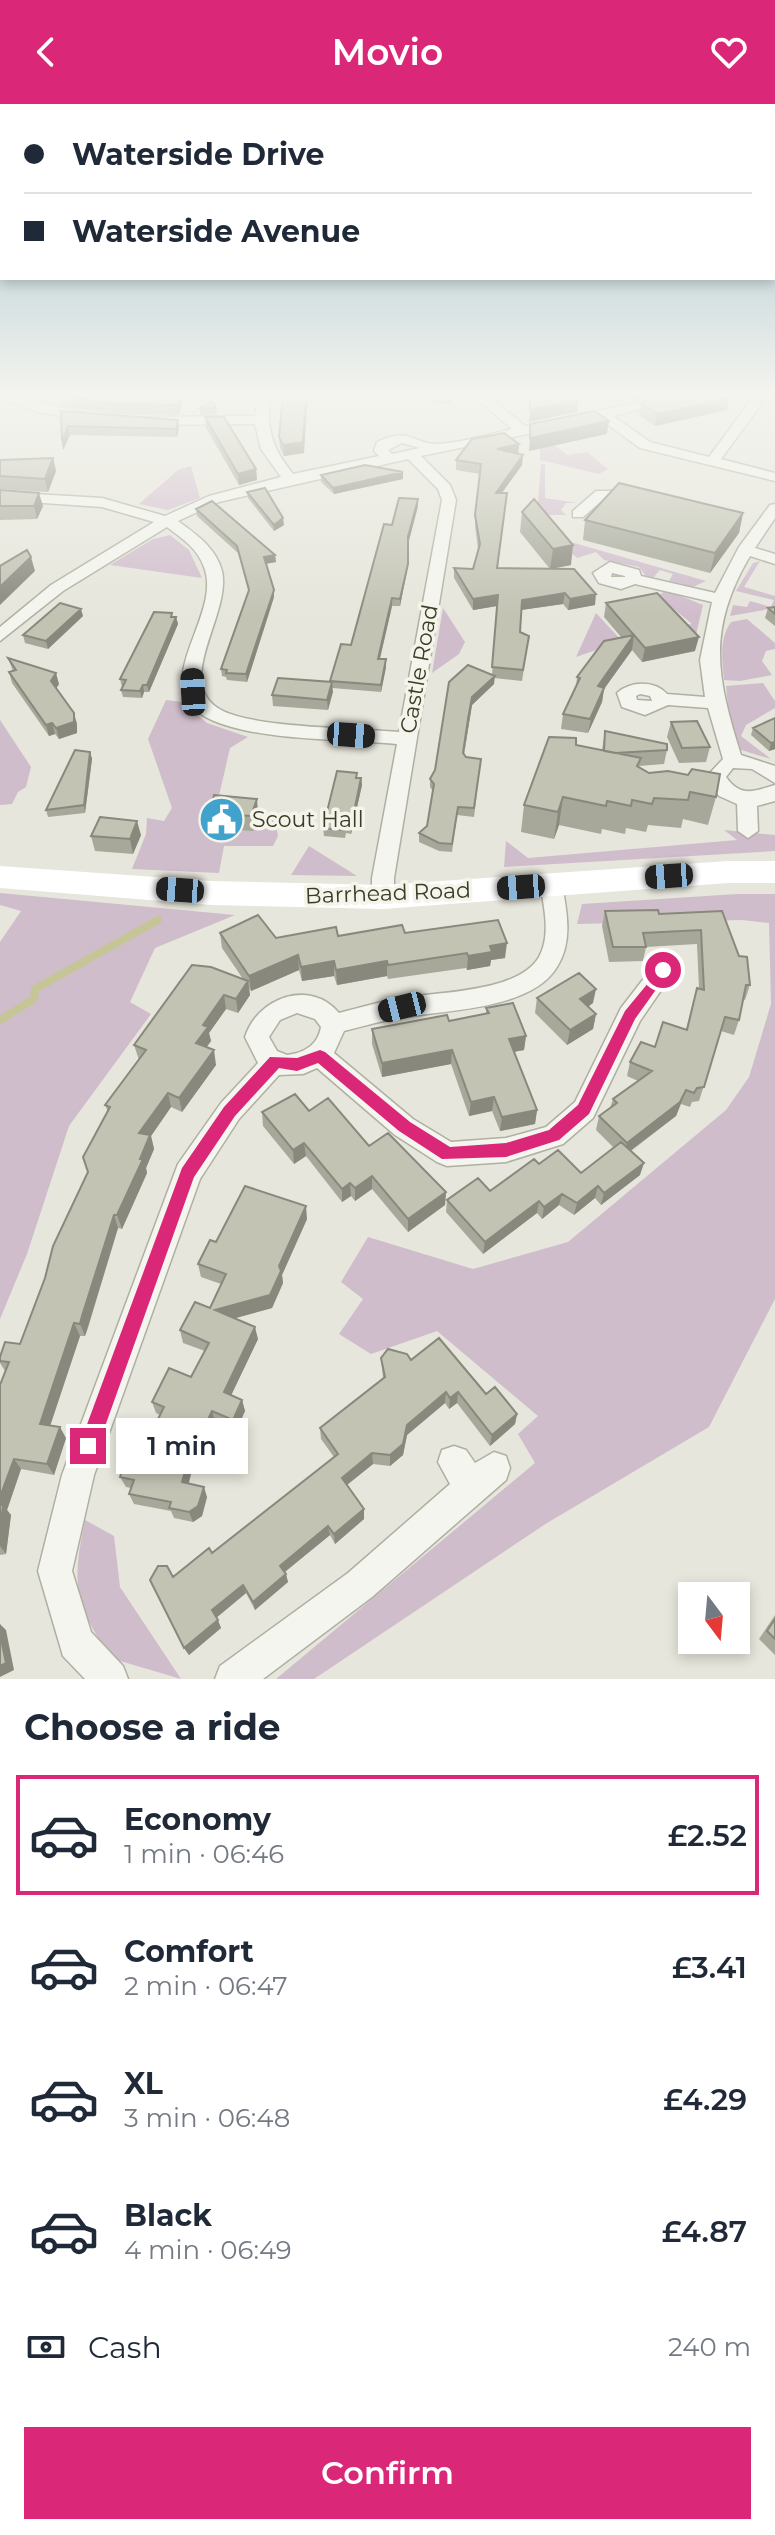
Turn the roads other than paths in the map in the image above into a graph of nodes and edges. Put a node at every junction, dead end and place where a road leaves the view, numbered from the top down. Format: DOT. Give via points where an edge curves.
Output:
graph roads {
  1 [pos="281,468"];
  2 [pos="342,468"];
  3 [pos="426,468"];
  4 [pos="739,468"];
  5 [pos="775,477"];
  6 [pos="290,479"];
  7 [pos="0,496"];
  8 [pos="656,500"];
  9 [pos="775,508"];
  10 [pos="578,514"];
  11 [pos="168,520"];
  12 [pos="748,551"];
  13 [pos="775,559"];
  14 [pos="633,579"];
  15 [pos="720,599"];
  16 [pos="0,636"];
  17 [pos="662,699"];
  18 [pos="716,703"];
  19 [pos="407,739"];
  20 [pos="733,761"];
  21 [pos="775,779"];
  22 [pos="747,799"];
  23 [pos="748,831"];
  24 [pos="775,872"];
  25 [pos="0,877"];
  26 [pos="551,884"];
  27 [pos="383,897"];
  28 [pos="663,970"];
  29 [pos="332,1025"];
  30 [pos="320,1056"];
  31 [pos="276,1061"];
  32 [pos="473,1472"];
  33 [pos="110,1679"];
  34 [pos="233,1679"];
  1 -- 6 [label="street"];
  2 -- 6 [label="street"];
  3 -- 19 [label="street, Castle Road" via="449,500"];
  4 -- 5 [label="street"];
  6 -- 11 [label="street" via="214,499"];
  7 -- 11 [label="street" via="70,496"];
  8 -- 10 [label="street" via="634,487 601,494"];
  9 -- 12 [label="street" via="753,525"];
  11 -- 16 [label="street" via="57,588"];
  11 -- 19 [label="street" via="205,553 216,582 214,605 192,668 193,692 204,707 248,725"];
  12 -- 13 [label="street"];
  12 -- 15 [label="street"];
  14 -- 15 [label="street"];
  15 -- 18 [label="street" via="709,655"];
  17 -- 18 [label="street"];
  18 -- 20 [label="street"];
  19 -- 27 [label="street, Castle Road"];
  20 -- 21 [label="street" via="759,765"];
  20 -- 22 [label="street" via="711,783"];
  21 -- 22 [label="street" via="765,798"];
  22 -- 23 [label="street"];
  24 -- 26 [label="street, Barrhead Road"];
  25 -- 27 [label="street, Barrhead Road" via="212,893"];
  26 -- 27 [label="street, Barrhead Road"];
  26 -- 29 [label="street" via="559,931 548,966 516,986 471,1000 402,1007"];
  28 -- 30 [label="street" via="630,1015 584,1110 554,1136 506,1150 447,1154 404,1127"];
  29 -- 30 [label="street" via="331,1044"];
  29 -- 31 [label="street" via="309,1005 273,1010 257,1037"];
  30 -- 31 [label="street" via="297,1065"];
  31 -- 33 [label="street" via="230,1111 188,1173 78,1475 55,1571 76,1643"];
  32 -- 34 [label="street" via="360,1585"];
}
